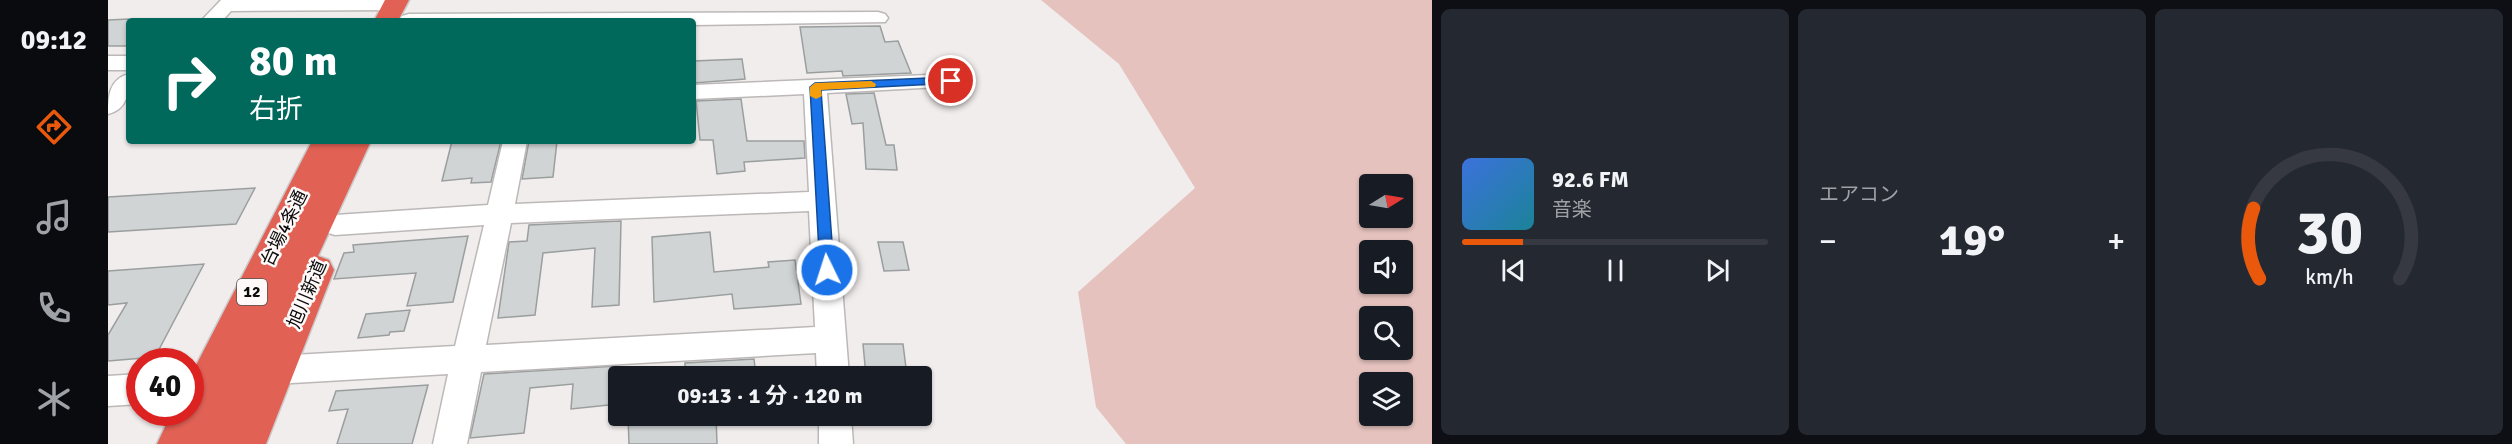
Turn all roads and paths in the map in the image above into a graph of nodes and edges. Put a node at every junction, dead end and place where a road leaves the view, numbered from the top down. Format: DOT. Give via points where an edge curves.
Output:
graph roads {
  1 [pos="593,9"];
  2 [pos="402,11"];
  3 [pos="362,13"];
  4 [pos="672,13"];
  5 [pos="214,18"];
  6 [pos="878,18"];
  7 [pos="108,63"];
  8 [pos="126,63"];
  9 [pos="951,81"];
  10 [pos="126,85"];
  11 [pos="815,87"];
  12 [pos="696,93"];
  13 [pos="108,107"];
  14 [pos="326,144"];
  15 [pos="354,144"];
  16 [pos="361,144"];
  17 [pos="514,144"];
  18 [pos="822,201"];
  19 [pos="501,214"];
  20 [pos="335,225"];
  21 [pos="832,339"];
  22 [pos="467,359"];
  23 [pos="833,366"];
  24 [pos="228,379"];
  25 [pos="126,390"];
  26 [pos="108,391"];
  27 [pos="835,426"];
  28 [pos="178,444"];
  29 [pos="213,444"];
  30 [pos="245,444"];
  31 [pos="450,444"];
  32 [pos="836,444"];
  1 -- 2 [label="street"];
  1 -- 4 [label="street"];
  2 -- 3 [label="street"];
  3 -- 5 [label="street" via="225,5"];
  4 -- 6 [label="street"];
  7 -- 8 [label="street"];
  9 -- 11 [label="street"];
  10 -- 13 [label="street"];
  11 -- 12 [label="street"];
  11 -- 18 [label="street"];
  14 -- 24 [label="highway, 台場4条通 / 12"];
  15 -- 24 [label="highway, 台場4条通 / 12"];
  16 -- 20 [label="highway, 旭川新道 / 12"];
  17 -- 19 [label="street"];
  18 -- 19 [label="street"];
  18 -- 21 [label="street"];
  19 -- 20 [label="street"];
  19 -- 22 [label="street"];
  20 -- 24 [label="highway, 旭川新道 / 12"];
  21 -- 22 [label="street"];
  21 -- 23 [label="street"];
  22 -- 24 [label="street"];
  22 -- 31 [label="street"];
  24 -- 28 [label="highway, 台場4条通 / 12"];
  24 -- 29 [label="highway, 台場4条通 / 12"];
  24 -- 30 [label="highway, 旭川新道 / 12"];
  25 -- 26 [label="street"];
  27 -- 32 [label="street"];
}
